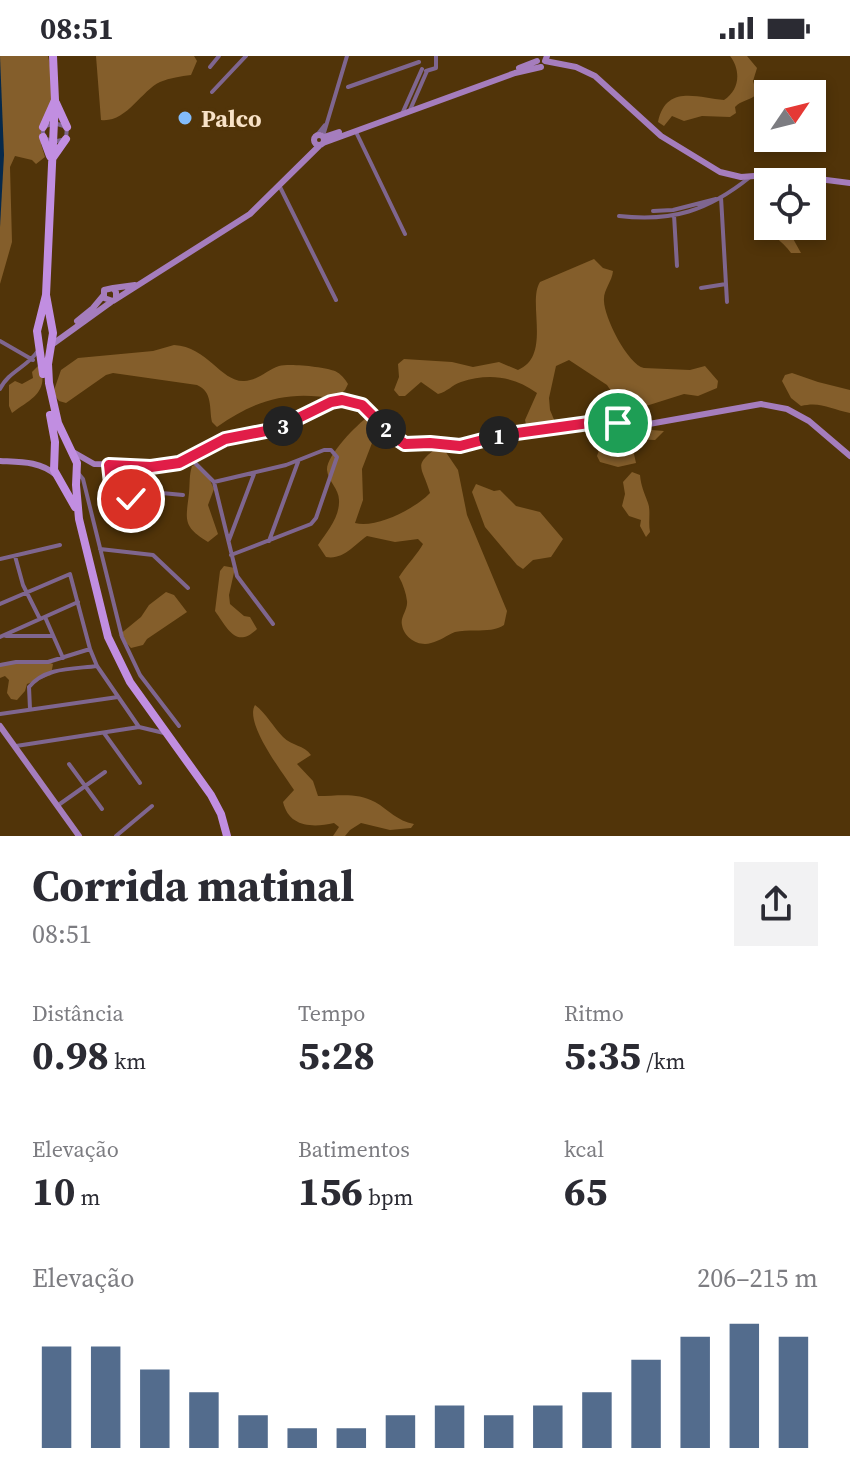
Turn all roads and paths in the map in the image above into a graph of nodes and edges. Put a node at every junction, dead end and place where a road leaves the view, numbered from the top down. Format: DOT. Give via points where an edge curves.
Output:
graph roads {
  1 [pos="53,56"];
  2 [pos="219,56"];
  3 [pos="233,56"];
  4 [pos="246,56"];
  5 [pos="347,56"];
  6 [pos="436,56"];
  7 [pos="420,59"];
  8 [pos="543,61"];
  9 [pos="238,64"];
  10 [pos="210,67"];
  11 [pos="425,70"];
  12 [pos="348,87"];
  13 [pos="212,92"];
  14 [pos="55,100"];
  15 [pos="406,111"];
  16 [pos="54,123"];
  17 [pos="43,127"];
  18 [pos="67,127"];
  19 [pos="355,130"];
  20 [pos="43,137"];
  21 [pos="66,139"];
  22 [pos="320,139"];
  23 [pos="53,142"];
  24 [pos="52,160"];
  25 [pos="750,177"];
  26 [pos="850,183"];
  27 [pos="279,185"];
  28 [pos="720,198"];
  29 [pos="653,211"];
  30 [pos="674,215"];
  31 [pos="619,216"];
  32 [pos="405,234"];
  33 [pos="677,266"];
  34 [pos="139,284"];
  35 [pos="726,284"];
  36 [pos="113,288"];
  37 [pos="701,288"];
  38 [pos="46,295"];
  39 [pos="103,296"];
  40 [pos="113,300"];
  41 [pos="336,300"];
  42 [pos="727,302"];
  43 [pos="52,329"];
  44 [pos="37,331"];
  45 [pos="0,341"];
  46 [pos="50,346"];
  47 [pos="39,347"];
  48 [pos="32,360"];
  49 [pos="42,363"];
  50 [pos="0,389"];
  51 [pos="73,452"];
  52 [pos="54,455"];
  53 [pos="850,456"];
  54 [pos="190,458"];
  55 [pos="0,461"];
  56 [pos="298,462"];
  57 [pos="33,463"];
  58 [pos="94,464"];
  59 [pos="109,465"];
  60 [pos="151,467"];
  61 [pos="78,473"];
  62 [pos="254,474"];
  63 [pos="59,477"];
  64 [pos="214,482"];
  65 [pos="151,492"];
  66 [pos="183,495"];
  67 [pos="150,505"];
  68 [pos="134,507"];
  69 [pos="79,519"];
  70 [pos="223,520"];
  71 [pos="235,523"];
  72 [pos="269,541"];
  73 [pos="228,542"];
  74 [pos="60,545"];
  75 [pos="100,549"];
  76 [pos="231,555"];
  77 [pos="15,556"];
  78 [pos="0,559"];
  79 [pos="188,588"];
  80 [pos="26,593"];
  81 [pos="78,602"];
  82 [pos="0,604"];
  83 [pos="42,618"];
  84 [pos="273,624"];
  85 [pos="2,636"];
  86 [pos="53,636"];
  87 [pos="90,649"];
  88 [pos="63,658"];
  89 [pos="48,662"];
  90 [pos="0,665"];
  91 [pos="97,666"];
  92 [pos="63,671"];
  93 [pos="118,697"];
  94 [pos="30,709"];
  95 [pos="0,714"];
  96 [pos="157,721"];
  97 [pos="0,726"];
  98 [pos="179,726"];
  99 [pos="139,727"];
  100 [pos="148,728"];
  101 [pos="104,733"];
  102 [pos="169,738"];
  103 [pos="14,746"];
  104 [pos="69,764"];
  105 [pos="105,772"];
  106 [pos="140,783"];
  107 [pos="86,786"];
  108 [pos="57,806"];
  109 [pos="152,806"];
  110 [pos="102,809"];
  111 [pos="79,836"];
  112 [pos="116,836"];
  113 [pos="227,836"];
  1 -- 14 [label="main road"];
  2 -- 10 [label="street"];
  3 -- 9 [label="street"];
  4 -- 9 [label="street"];
  5 -- 22 [label="street"];
  6 -- 11 [label="street" via="436,68"];
  7 -- 11 [label="street"];
  7 -- 12 [label="street"];
  8 -- 15 [label="street"];
  8 -- 25 [label="street" via="595,76 646,124 706,165"];
  9 -- 13 [label="street"];
  11 -- 15 [label="street"];
  14 -- 16 [label="main road"];
  14 -- 17 [label="main road"];
  14 -- 18 [label="main road"];
  15 -- 19 [label="street"];
  15 -- 22 [label="street"];
  16 -- 17 [label="street"];
  16 -- 18 [label="street"];
  16 -- 23 [label="main road"];
  17 -- 20 [label="street"];
  18 -- 21 [label="street"];
  19 -- 22 [label="street"];
  19 -- 32 [label="street"];
  20 -- 23 [label="street"];
  20 -- 24 [label="main road"];
  21 -- 23 [label="street"];
  21 -- 24 [label="main road"];
  22 -- 27 [label="street"];
  23 -- 24 [label="main road"];
  24 -- 38 [label="main road"];
  25 -- 26 [label="street" via="780,174"];
  25 -- 28 [label="street"];
  27 -- 34 [label="street" via="250,214"];
  27 -- 41 [label="street"];
  28 -- 29 [label="street"];
  28 -- 30 [label="street"];
  28 -- 35 [label="street"];
  30 -- 31 [label="street" via="652,220"];
  30 -- 33 [label="street"];
  34 -- 36 [label="street"];
  34 -- 40 [label="street"];
  35 -- 37 [label="street"];
  35 -- 42 [label="street"];
  36 -- 39 [label="street" via="106,288"];
  36 -- 40 [label="street"];
  38 -- 43 [label="main road"];
  38 -- 44 [label="main road"];
  39 -- 40 [label="street"];
  39 -- 43 [label="street" via="68,328"];
  40 -- 46 [label="street"];
  43 -- 44 [label="main road"];
  43 -- 46 [label="main road"];
  44 -- 47 [label="main road"];
  45 -- 48 [label="street"];
  46 -- 51 [label="main road" via="54,406"];
  47 -- 48 [label="street"];
  47 -- 49 [label="main road"];
  48 -- 49 [label="street"];
  48 -- 50 [label="street"];
  49 -- 52 [label="main road"];
  51 -- 52 [label="main road" via="65,449"];
  51 -- 58 [label="street"];
  51 -- 61 [label="main road"];
  52 -- 57 [label="street"];
  52 -- 63 [label="main road"];
  53 -- 54 [label="street" via="809,421 774,405 649,424 569,426 460,446 400,442 362,405 342,400 276,429 225,439"];
  54 -- 60 [label="street"];
  54 -- 64 [label="street"];
  55 -- 57 [label="street"];
  56 -- 62 [label="street"];
  56 -- 72 [label="street"];
  56 -- 72 [label="street" via="329,450 337,457 314,521"];
  57 -- 63 [label="street"];
  58 -- 59 [label="street"];
  58 -- 61 [label="street"];
  59 -- 60 [label="street"];
  59 -- 68 [label="street" via="112,492 130,498"];
  60 -- 65 [label="street"];
  61 -- 63 [label="main road"];
  61 -- 69 [label="main road"];
  61 -- 75 [label="street"];
  62 -- 64 [label="street"];
  62 -- 71 [label="street"];
  63 -- 69 [label="main road"];
  64 -- 70 [label="street"];
  65 -- 66 [label="street"];
  65 -- 67 [label="street"];
  69 -- 96 [label="main road" via="112,650"];
  70 -- 71 [label="street"];
  70 -- 73 [label="street"];
  71 -- 73 [label="street"];
  72 -- 76 [label="street"];
  73 -- 76 [label="street"];
  74 -- 77 [label="street"];
  75 -- 79 [label="street" via="153,555"];
  75 -- 98 [label="street" via="126,649"];
  76 -- 84 [label="street" via="240,581"];
  77 -- 78 [label="street"];
  77 -- 80 [label="street"];
  80 -- 81 [label="street" via="70,574"];
  80 -- 82 [label="street"];
  80 -- 83 [label="street"];
  81 -- 83 [label="street"];
  81 -- 87 [label="street"];
  83 -- 85 [label="street"];
  83 -- 86 [label="street"];
  85 -- 86 [label="street"];
  86 -- 88 [label="street"];
  87 -- 88 [label="street"];
  87 -- 91 [label="street"];
  88 -- 89 [label="street"];
  89 -- 90 [label="street"];
  89 -- 92 [label="street"];
  91 -- 92 [label="street"];
  91 -- 93 [label="street"];
  92 -- 94 [label="street" via="31,684"];
  93 -- 94 [label="street"];
  93 -- 99 [label="street"];
  94 -- 95 [label="street"];
  96 -- 100 [label="street"];
  96 -- 102 [label="main road"];
  97 -- 103 [label="street"];
  99 -- 100 [label="street"];
  99 -- 101 [label="street"];
  100 -- 102 [label="street"];
  101 -- 103 [label="street"];
  101 -- 106 [label="street"];
  102 -- 113 [label="main road" via="215,802"];
  103 -- 108 [label="street"];
  104 -- 107 [label="street"];
  105 -- 107 [label="street"];
  107 -- 108 [label="street"];
  107 -- 110 [label="street"];
  108 -- 111 [label="street"];
  109 -- 112 [label="street"];
}
